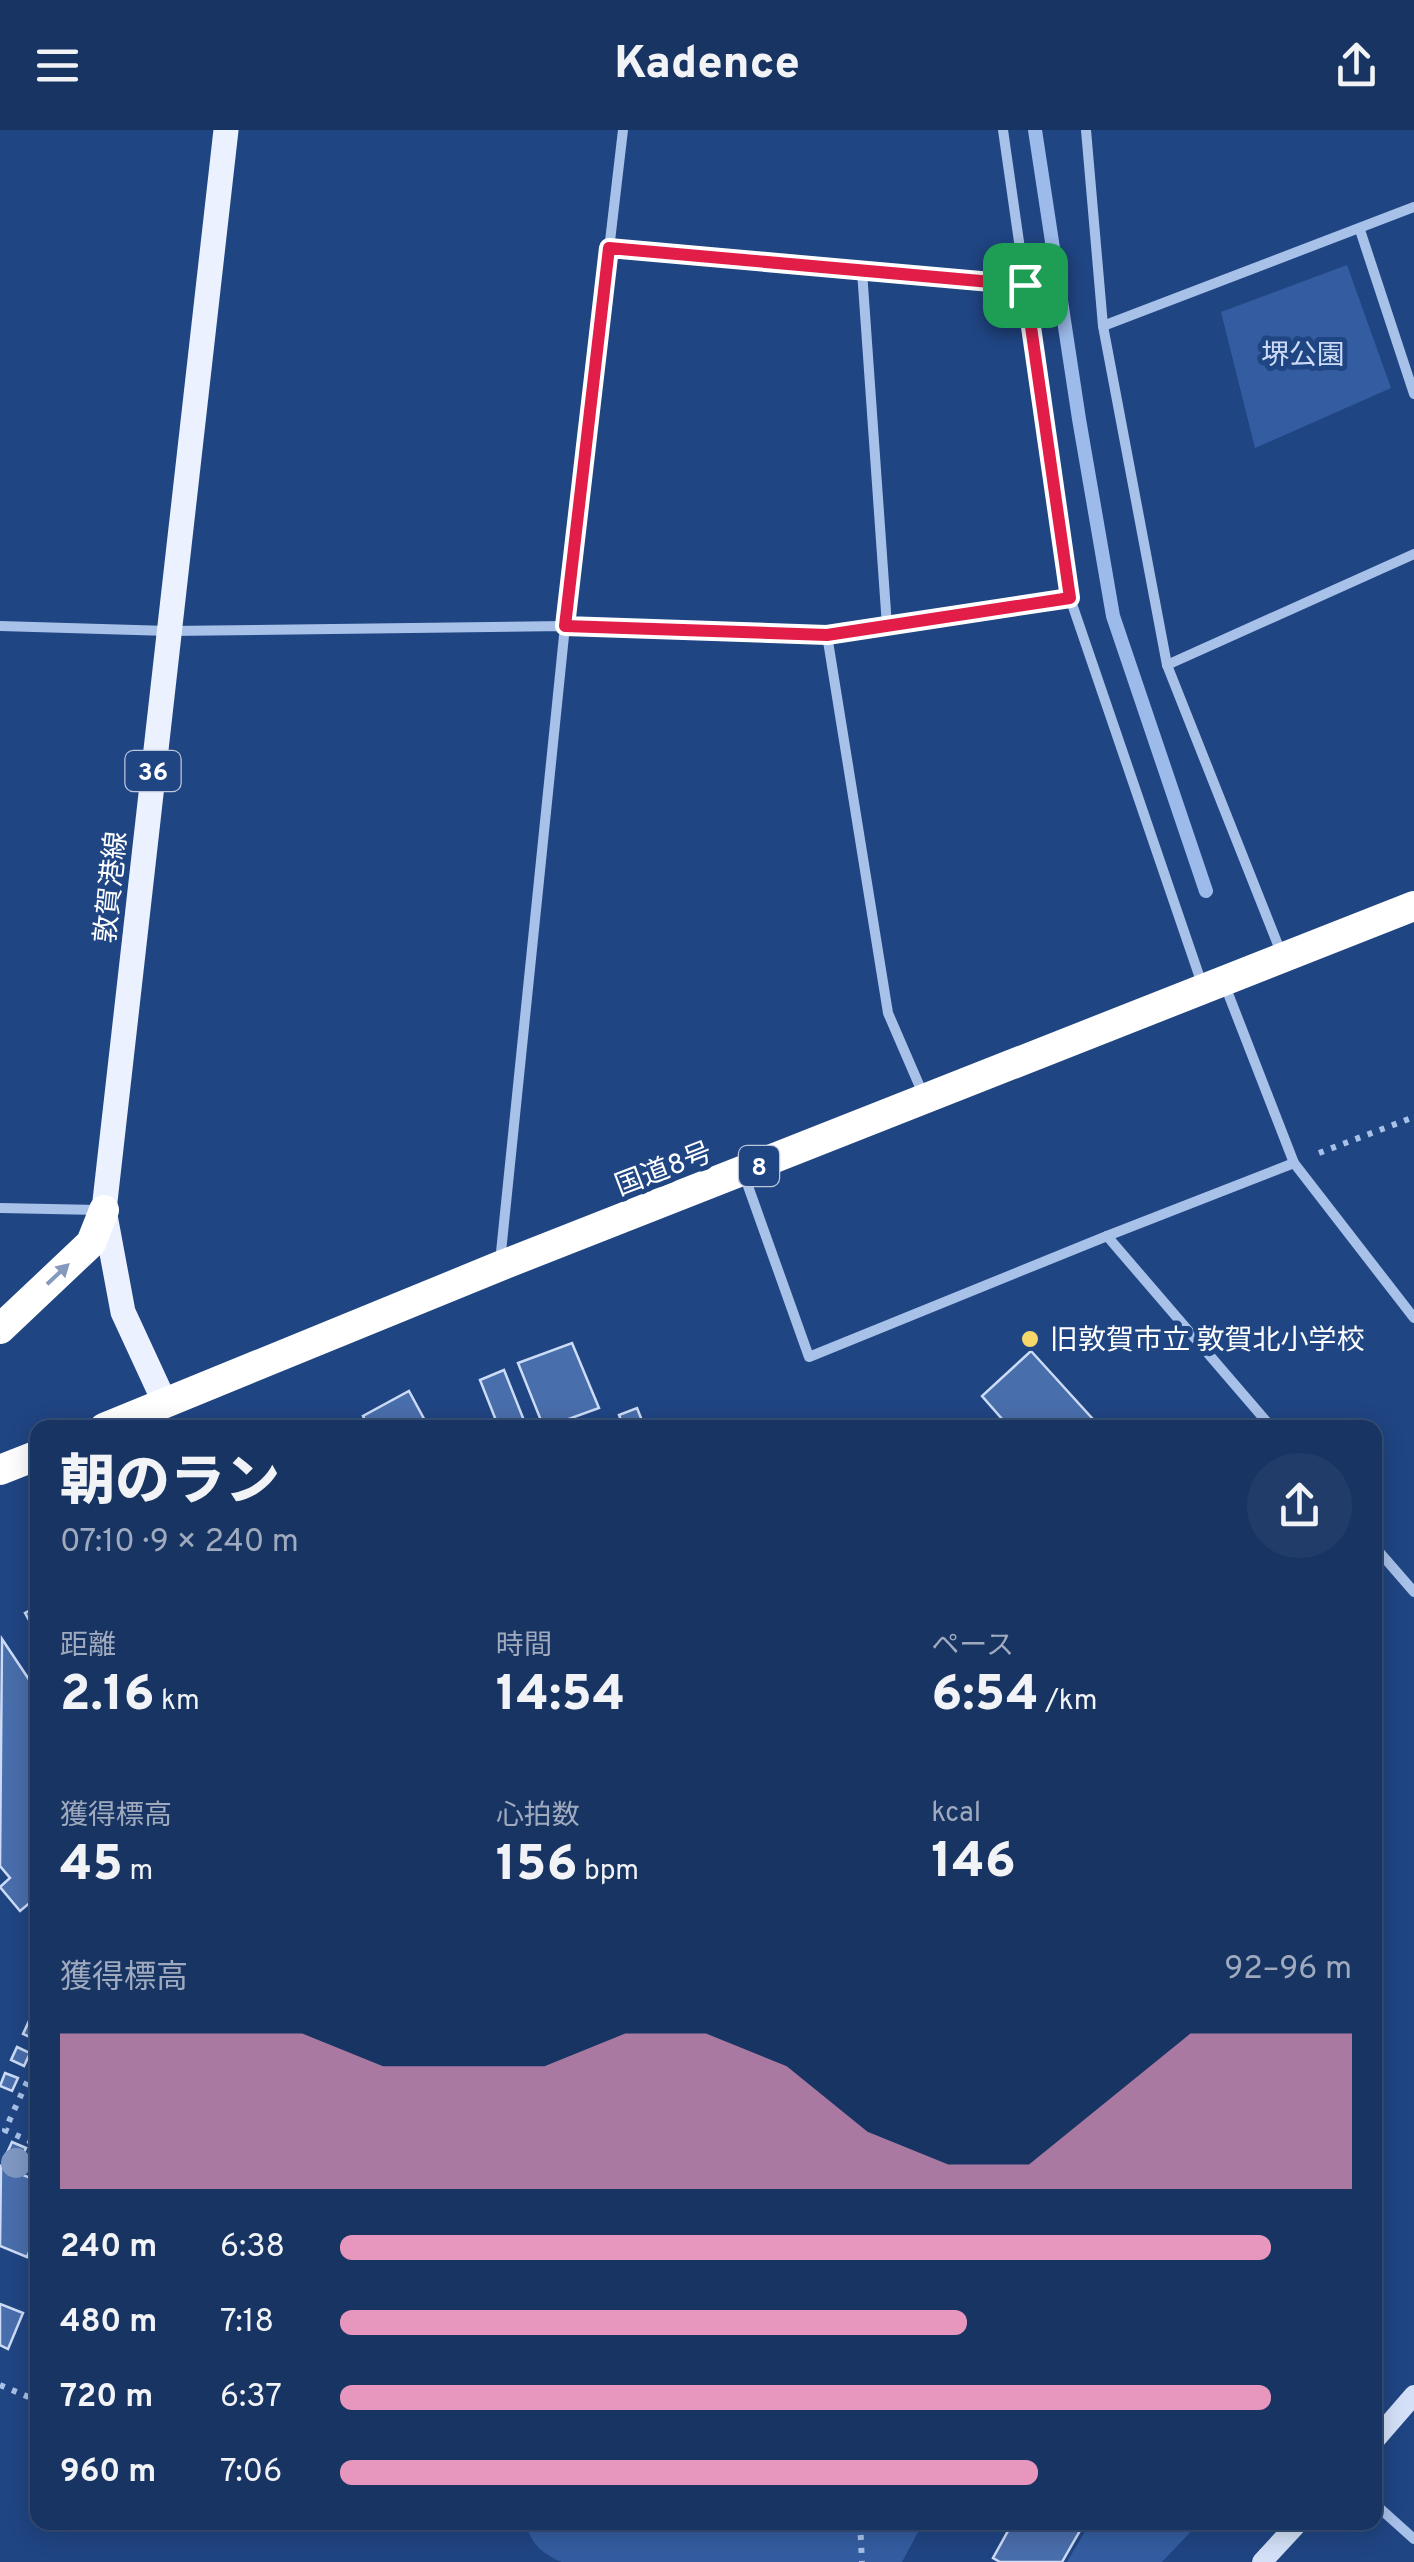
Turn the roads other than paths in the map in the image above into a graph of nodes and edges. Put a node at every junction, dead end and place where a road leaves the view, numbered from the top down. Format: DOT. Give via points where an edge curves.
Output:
graph roads {
  1 [pos="226,130"];
  2 [pos="623,130"];
  3 [pos="1003,130"];
  4 [pos="1086,130"];
  5 [pos="1414,207"];
  6 [pos="1360,230"];
  7 [pos="609,248"];
  8 [pos="862,270"];
  9 [pos="1025,285"];
  10 [pos="1103,326"];
  11 [pos="1414,394"];
  12 [pos="1414,554"];
  13 [pos="1070,598"];
  14 [pos="0,626"];
  15 [pos="565,626"];
  16 [pos="888,626"];
  17 [pos="168,630"];
  18 [pos="827,635"];
  19 [pos="1166,665"];
  20 [pos="1414,906"];
  21 [pos="1283,958"];
  22 [pos="1214,986"];
  23 [pos="925,1100"];
  24 [pos="1294,1162"];
  25 [pos="743,1172"];
  26 [pos="0,1208"];
  27 [pos="104,1210"];
  28 [pos="1107,1236"];
  29 [pos="500,1266"];
  30 [pos="1414,1318"];
  31 [pos="0,1329"];
  32 [pos="165,1403"];
  33 [pos="124,1420"];
  34 [pos="1265,1420"];
  35 [pos="30,1458"];
  36 [pos="0,1470"];
  37 [pos="1382,1554"];
  38 [pos="1414,1592"];
  39 [pos="1414,2395"];
  40 [pos="1382,2432"];
  41 [pos="1382,2510"];
  42 [pos="1292,2530"];
  43 [pos="1414,2539"];
  44 [pos="1262,2562"];
  1 -- 17 [label="main road, 敦賀港線 / 36"];
  2 -- 7 [label="street"];
  3 -- 9 [label="street"];
  4 -- 10 [label="street"];
  5 -- 6 [label="street"];
  6 -- 10 [label="street"];
  6 -- 11 [label="street"];
  7 -- 8 [label="street"];
  7 -- 15 [label="street"];
  8 -- 9 [label="street"];
  8 -- 16 [label="street"];
  9 -- 13 [label="street"];
  10 -- 19 [label="street"];
  12 -- 19 [label="street"];
  13 -- 16 [label="street"];
  13 -- 22 [label="street"];
  14 -- 17 [label="street"];
  15 -- 17 [label="street"];
  15 -- 18 [label="street"];
  15 -- 29 [label="street"];
  16 -- 18 [label="street"];
  17 -- 27 [label="main road, 敦賀港線 / 36"];
  18 -- 23 [label="street" via="888,1013"];
  19 -- 21 [label="street"];
  20 -- 21 [label="highway, 国道8号 / 8"];
  21 -- 22 [label="highway, 国道8号 / 8"];
  22 -- 23 [label="highway, 国道8号 / 8"];
  22 -- 24 [label="street"];
  23 -- 25 [label="highway, 国道8号 / 8"];
  24 -- 28 [label="street"];
  24 -- 30 [label="street"];
  25 -- 28 [label="street" via="809,1358"];
  25 -- 29 [label="highway, 国道8号 / 8"];
  26 -- 27 [label="street"];
  31 -- 27 [label="highway, one-way" via="91,1243"];
  27 -- 32 [label="main road, 敦賀港線 / 36" via="124,1312"];
  28 -- 34 [label="street"];
  29 -- 32 [label="highway, 国道8号 / 8"];
  32 -- 33 [label="highway, 国道8号 / 8"];
  35 -- 36 [label="highway"];
  37 -- 38 [label="street"];
  39 -- 40 [label="street"];
  41 -- 43 [label="street"];
  42 -- 44 [label="street"];
}
